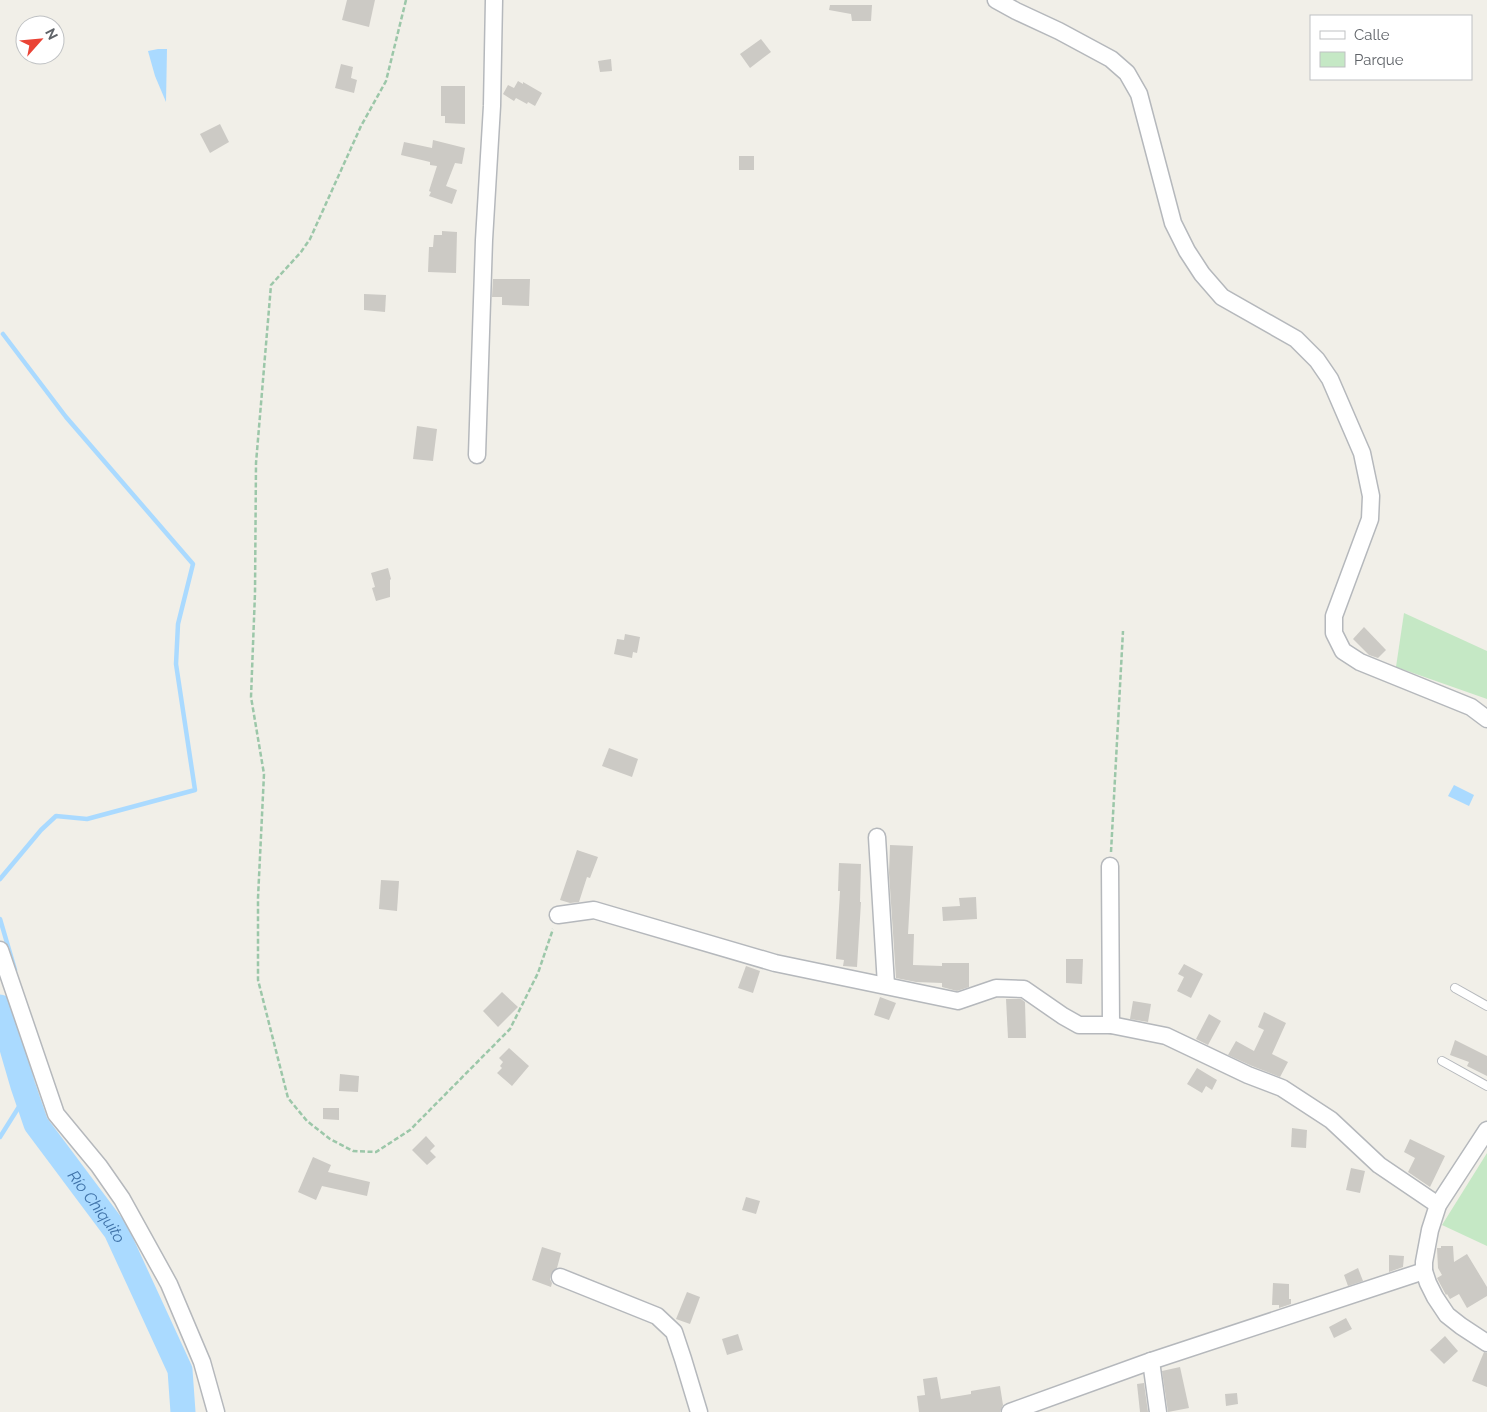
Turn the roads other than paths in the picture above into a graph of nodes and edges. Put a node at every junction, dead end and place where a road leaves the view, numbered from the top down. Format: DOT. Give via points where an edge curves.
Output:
graph roads {
  1 [pos="494,0"];
  2 [pos="996,0"];
  3 [pos="477,455"];
  4 [pos="1487,719"];
  5 [pos="877,837"];
  6 [pos="1110,866"];
  7 [pos="558,915"];
  8 [pos="0,950"];
  9 [pos="886,985"];
  10 [pos="1455,988"];
  11 [pos="1487,1006"];
  12 [pos="1111,1025"];
  13 [pos="1442,1061"];
  14 [pos="1487,1086"];
  15 [pos="1487,1130"];
  16 [pos="1438,1205"];
  17 [pos="1424,1272"];
  18 [pos="560,1277"];
  19 [pos="1487,1343"];
  20 [pos="1151,1361"];
  21 [pos="216,1412"];
  22 [pos="698,1412"];
  23 [pos="1010,1412"];
  24 [pos="1158,1412"];
  1 -- 3 [label="street"];
  2 -- 4 [label="street" via="1111,59 1127,73 1139,94 1172,223 1202,274 1222,297 1296,339 1330,379 1362,453 1371,496 1370,519 1334,616 1334,633 1343,651 1360,662 1471,707"];
  5 -- 9 [label="street"];
  6 -- 12 [label="street"];
  7 -- 9 [label="street" via="594,910 775,963"];
  8 -- 21 [label="street" via="56,1114 122,1199 169,1284 202,1362"];
  9 -- 12 [label="street" via="958,1001 996,988 1024,989 1079,1025"];
  10 -- 11 [label="lane"];
  12 -- 16 [label="street" via="1166,1036 1282,1088 1331,1120 1379,1165"];
  13 -- 14 [label="lane"];
  15 -- 16 [label="street"];
  16 -- 17 [label="street" via="1425,1249"];
  17 -- 19 [label="street" via="1447,1315"];
  17 -- 20 [label="street"];
  18 -- 22 [label="street" via="657,1316 674,1332"];
  20 -- 23 [label="street"];
  20 -- 24 [label="street"];
}
